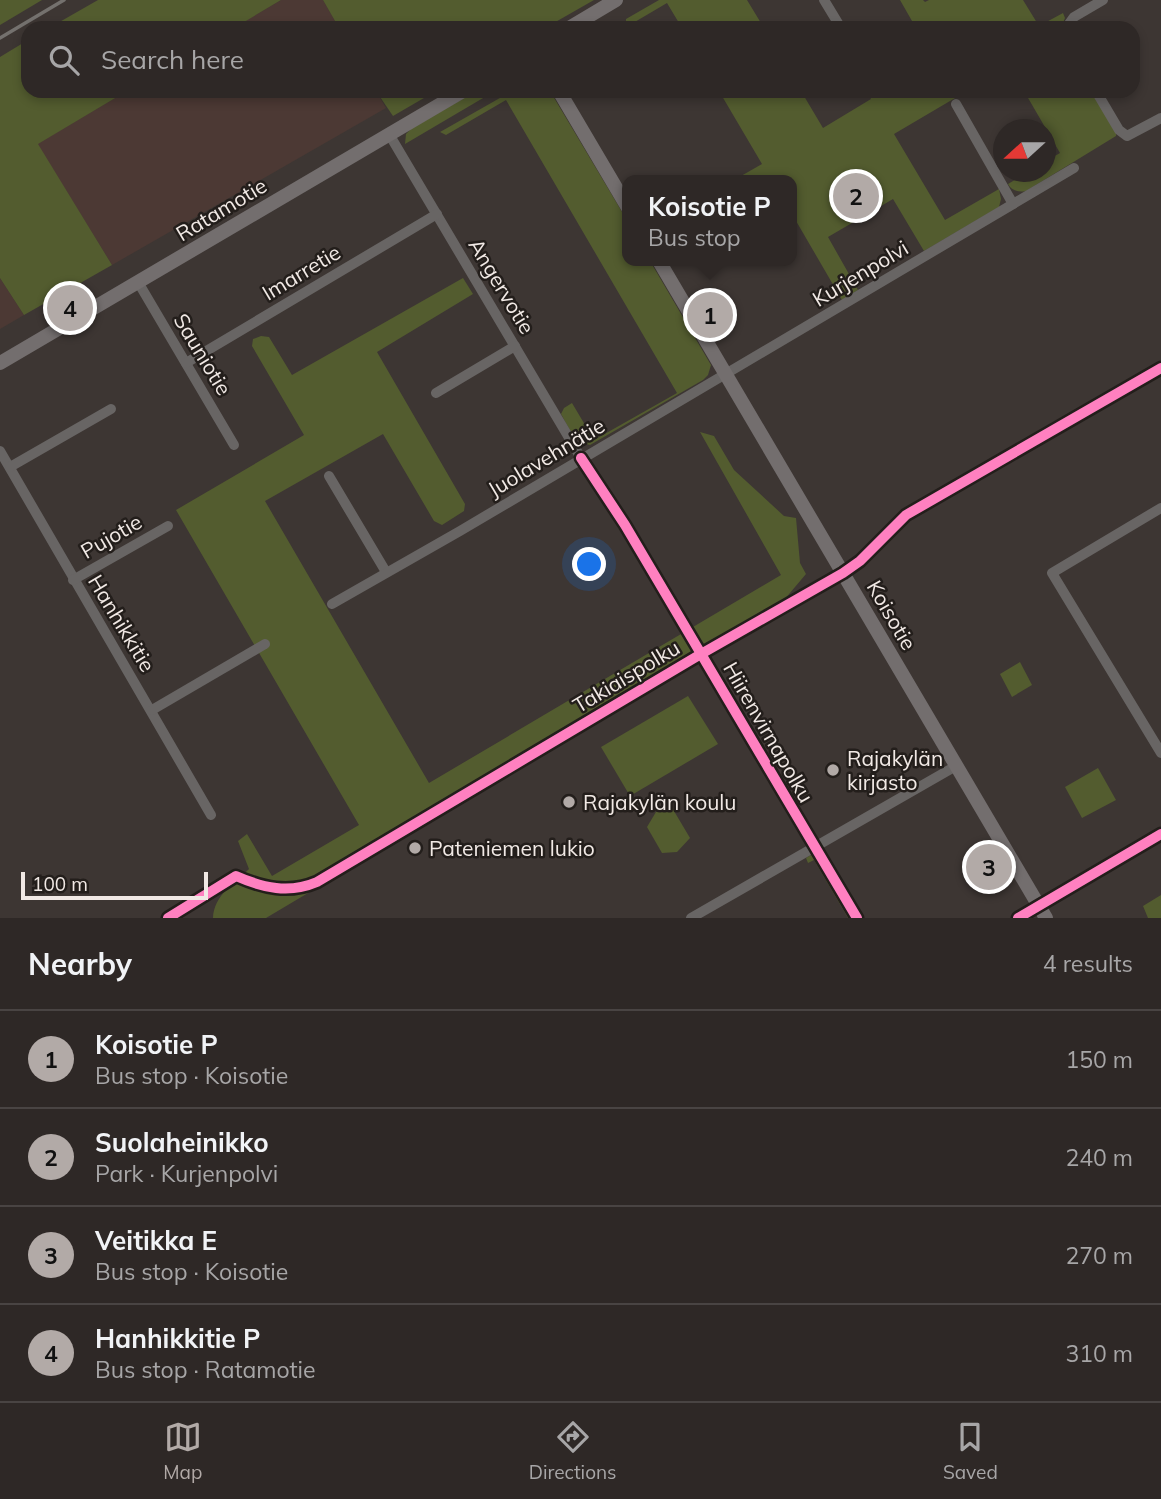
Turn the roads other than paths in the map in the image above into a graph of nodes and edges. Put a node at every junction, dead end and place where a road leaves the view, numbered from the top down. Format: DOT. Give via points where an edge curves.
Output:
graph roads {
  1 [pos="617,0"];
  2 [pos="824,0"];
  3 [pos="1103,0"];
  4 [pos="581,21"];
  5 [pos="837,21"];
  6 [pos="1071,21"];
  7 [pos="451,98"];
  8 [pos="562,98"];
  9 [pos="1100,98"];
  10 [pos="956,104"];
  11 [pos="1161,118"];
  12 [pos="389,134"];
  13 [pos="1074,168"];
  14 [pos="622,198"];
  15 [pos="1013,204"];
  16 [pos="437,214"];
  17 [pos="662,266"];
  18 [pos="138,282"];
  19 [pos="515,346"];
  20 [pos="0,363"];
  21 [pos="186,363"];
  22 [pos="726,374"];
  23 [pos="436,393"];
  24 [pos="111,409"];
  25 [pos="234,445"];
  26 [pos="0,451"];
  27 [pos="581,458"];
  28 [pos="10,467"];
  29 [pos="328,476"];
  30 [pos="1161,508"];
  31 [pos="168,526"];
  32 [pos="386,572"];
  33 [pos="73,580"];
  34 [pos="332,604"];
  35 [pos="265,644"];
  36 [pos="152,710"];
  37 [pos="1161,752"];
  38 [pos="956,766"];
  39 [pos="211,815"];
  40 [pos="691,918"];
  41 [pos="1046,918"];
  1 -- 4 [label="street"];
  2 -- 5 [label="street"];
  3 -- 6 [label="street"];
  7 -- 12 [label="street, Ratamotie"];
  8 -- 14 [label="street"];
  9 -- 11 [label="street" via="1127,136"];
  10 -- 15 [label="street"];
  12 -- 16 [label="street, Angervotie"];
  12 -- 18 [label="street, Ratamotie"];
  13 -- 15 [label="street, Kurjenpolvi"];
  15 -- 22 [label="street, Kurjenpolvi"];
  16 -- 19 [label="street, Angervotie"];
  16 -- 21 [label="street, Imarretie"];
  17 -- 22 [label="street, Koisotie"];
  18 -- 20 [label="street, Ratamotie"];
  18 -- 21 [label="street, Sauniotie"];
  19 -- 23 [label="street"];
  19 -- 27 [label="street, Angervotie"];
  21 -- 25 [label="street, Sauniotie"];
  22 -- 27 [label="street, Juolavehnätie"];
  22 -- 38 [label="street, Koisotie"];
  24 -- 28 [label="street"];
  26 -- 28 [label="street, Hanhikkitie"];
  27 -- 32 [label="street, Juolavehnätie"];
  28 -- 33 [label="street, Hanhikkitie"];
  29 -- 32 [label="street"];
  30 -- 37 [label="street" via="1052,573"];
  31 -- 33 [label="street, Pujotie"];
  32 -- 34 [label="street, Juolavehnätie"];
  33 -- 36 [label="street, Hanhikkitie"];
  35 -- 36 [label="street"];
  36 -- 39 [label="street, Hanhikkitie"];
  38 -- 40 [label="street"];
  38 -- 41 [label="street, Koisotie"];
}
